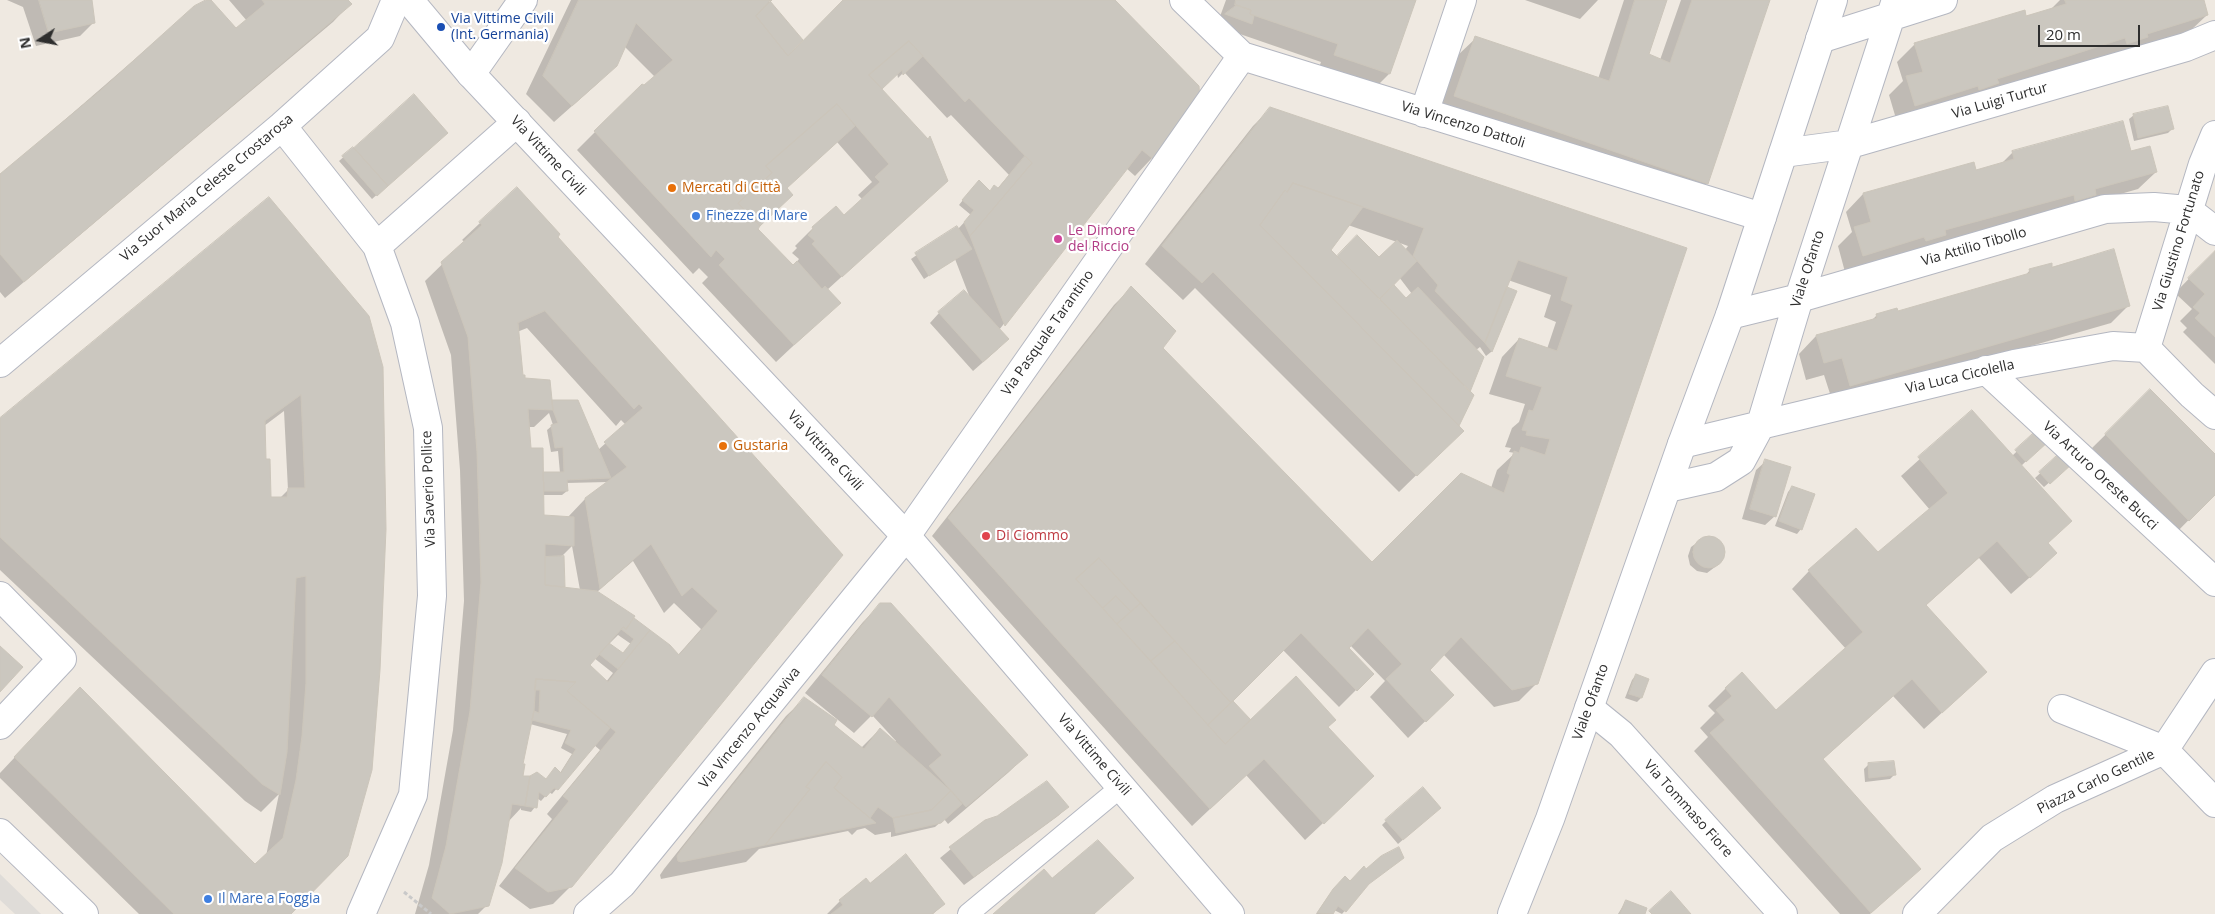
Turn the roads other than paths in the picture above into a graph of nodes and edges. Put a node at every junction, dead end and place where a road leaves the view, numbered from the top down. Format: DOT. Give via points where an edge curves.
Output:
graph roads {
  1 [pos="396,0"];
  2 [pos="409,0"];
  3 [pos="522,0"];
  4 [pos="1184,0"];
  5 [pos="1462,0"];
  6 [pos="1832,0"];
  7 [pos="1943,0"];
  8 [pos="1894,7"];
  9 [pos="2215,35"];
  10 [pos="1820,39"];
  11 [pos="1242,56"];
  12 [pos="471,74"];
  13 [pos="1424,113"];
  14 [pos="517,122"];
  15 [pos="282,126"];
  16 [pos="2215,135"];
  17 [pos="1850,144"];
  18 [pos="1783,153"];
  19 [pos="2188,210"];
  20 [pos="1762,217"];
  21 [pos="2215,231"];
  22 [pos="377,246"];
  23 [pos="1799,298"];
  24 [pos="1730,315"];
  25 [pos="2146,348"];
  26 [pos="0,363"];
  27 [pos="1986,370"];
  28 [pos="2215,415"];
  29 [pos="1761,424"];
  30 [pos="1682,444"];
  31 [pos="1667,488"];
  32 [pos="906,536"];
  33 [pos="2215,582"];
  34 [pos="0,596"];
  35 [pos="2215,673"];
  36 [pos="1589,708"];
  37 [pos="2062,709"];
  38 [pos="0,725"];
  39 [pos="2164,750"];
  40 [pos="1122,787"];
  41 [pos="2215,803"];
  42 [pos="0,833"];
  43 [pos="84,914"];
  44 [pos="361,914"];
  45 [pos="588,914"];
  46 [pos="968,914"];
  47 [pos="1230,914"];
  48 [pos="1512,914"];
  49 [pos="1782,914"];
  50 [pos="1917,914"];
  1 -- 15 [label="street, Via Suor Maria Celeste Crostarosa" via="380,38"];
  2 -- 12 [label="street, Via Vittime Civili"];
  3 -- 12 [label="street"];
  4 -- 11 [label="street, Via Vincenzo Dattoli"];
  5 -- 13 [label="street"];
  6 -- 10 [label="street, Viale Ofanto"];
  7 -- 8 [label="street"];
  8 -- 10 [label="street"];
  8 -- 17 [label="street, Viale Ofanto"];
  9 -- 17 [label="street, Via Luigi Turtur" via="2186,47"];
  10 -- 18 [label="street, Viale Ofanto"];
  11 -- 13 [label="street, Via Vincenzo Dattoli"];
  11 -- 32 [label="street, Via Pasquale Tarantino"];
  12 -- 14 [label="street, Via Vittime Civili"];
  13 -- 20 [label="street, Via Vincenzo Dattoli"];
  14 -- 22 [label="street"];
  14 -- 32 [label="street, Via Vittime Civili"];
  15 -- 22 [label="street, Via Saverio Pollice"];
  15 -- 26 [label="street, Via Suor Maria Celeste Crostarosa"];
  16 -- 19 [label="street, Via Giustino Fortunato"];
  17 -- 18 [label="street, Via Luigi Turtur"];
  17 -- 23 [label="street, Viale Ofanto"];
  18 -- 20 [label="street, Viale Ofanto"];
  19 -- 21 [label="street"];
  19 -- 23 [label="street, Via Attilio Tibollo" via="2154,207 2105,209"];
  19 -- 25 [label="street, Via Giustino Fortunato"];
  20 -- 24 [label="street, Viale Ofanto"];
  22 -- 44 [label="street, Via Saverio Pollice" via="405,323 428,428 432,596 412,795"];
  23 -- 24 [label="street, Via Attilio Tibollo"];
  23 -- 29 [label="street, Viale Ofanto"];
  24 -- 30 [label="street, Viale Ofanto"];
  25 -- 27 [label="street, Via Luca Cicolella" via="2113,346"];
  25 -- 28 [label="street"];
  27 -- 29 [label="street, Via Luca Cicolella"];
  27 -- 33 [label="street, Via Arturo Oreste Bucci"];
  29 -- 30 [label="street, Via Luca Cicolella"];
  29 -- 31 [label="street, Viale Ofanto" via="1741,461 1716,477"];
  30 -- 31 [label="street, Viale Ofanto"];
  31 -- 36 [label="street, Viale Ofanto"];
  32 -- 40 [label="street, Via Vittime Civili"];
  32 -- 45 [label="street, Via Vincenzo Acquaviva" via="622,884"];
  34 -- 38 [label="street" via="62,660"];
  35 -- 39 [label="street"];
  36 -- 48 [label="street, Viale Ofanto"];
  36 -- 49 [label="street, Via Tommaso Fiore" via="1621,734"];
  37 -- 39 [label="street"];
  39 -- 41 [label="street"];
  39 -- 50 [label="street, Piazza Carlo Gentile" via="2055,799 1992,838"];
  40 -- 46 [label="lane"];
  40 -- 47 [label="street, Via Vittime Civili"];
  42 -- 43 [label="street"];
}
